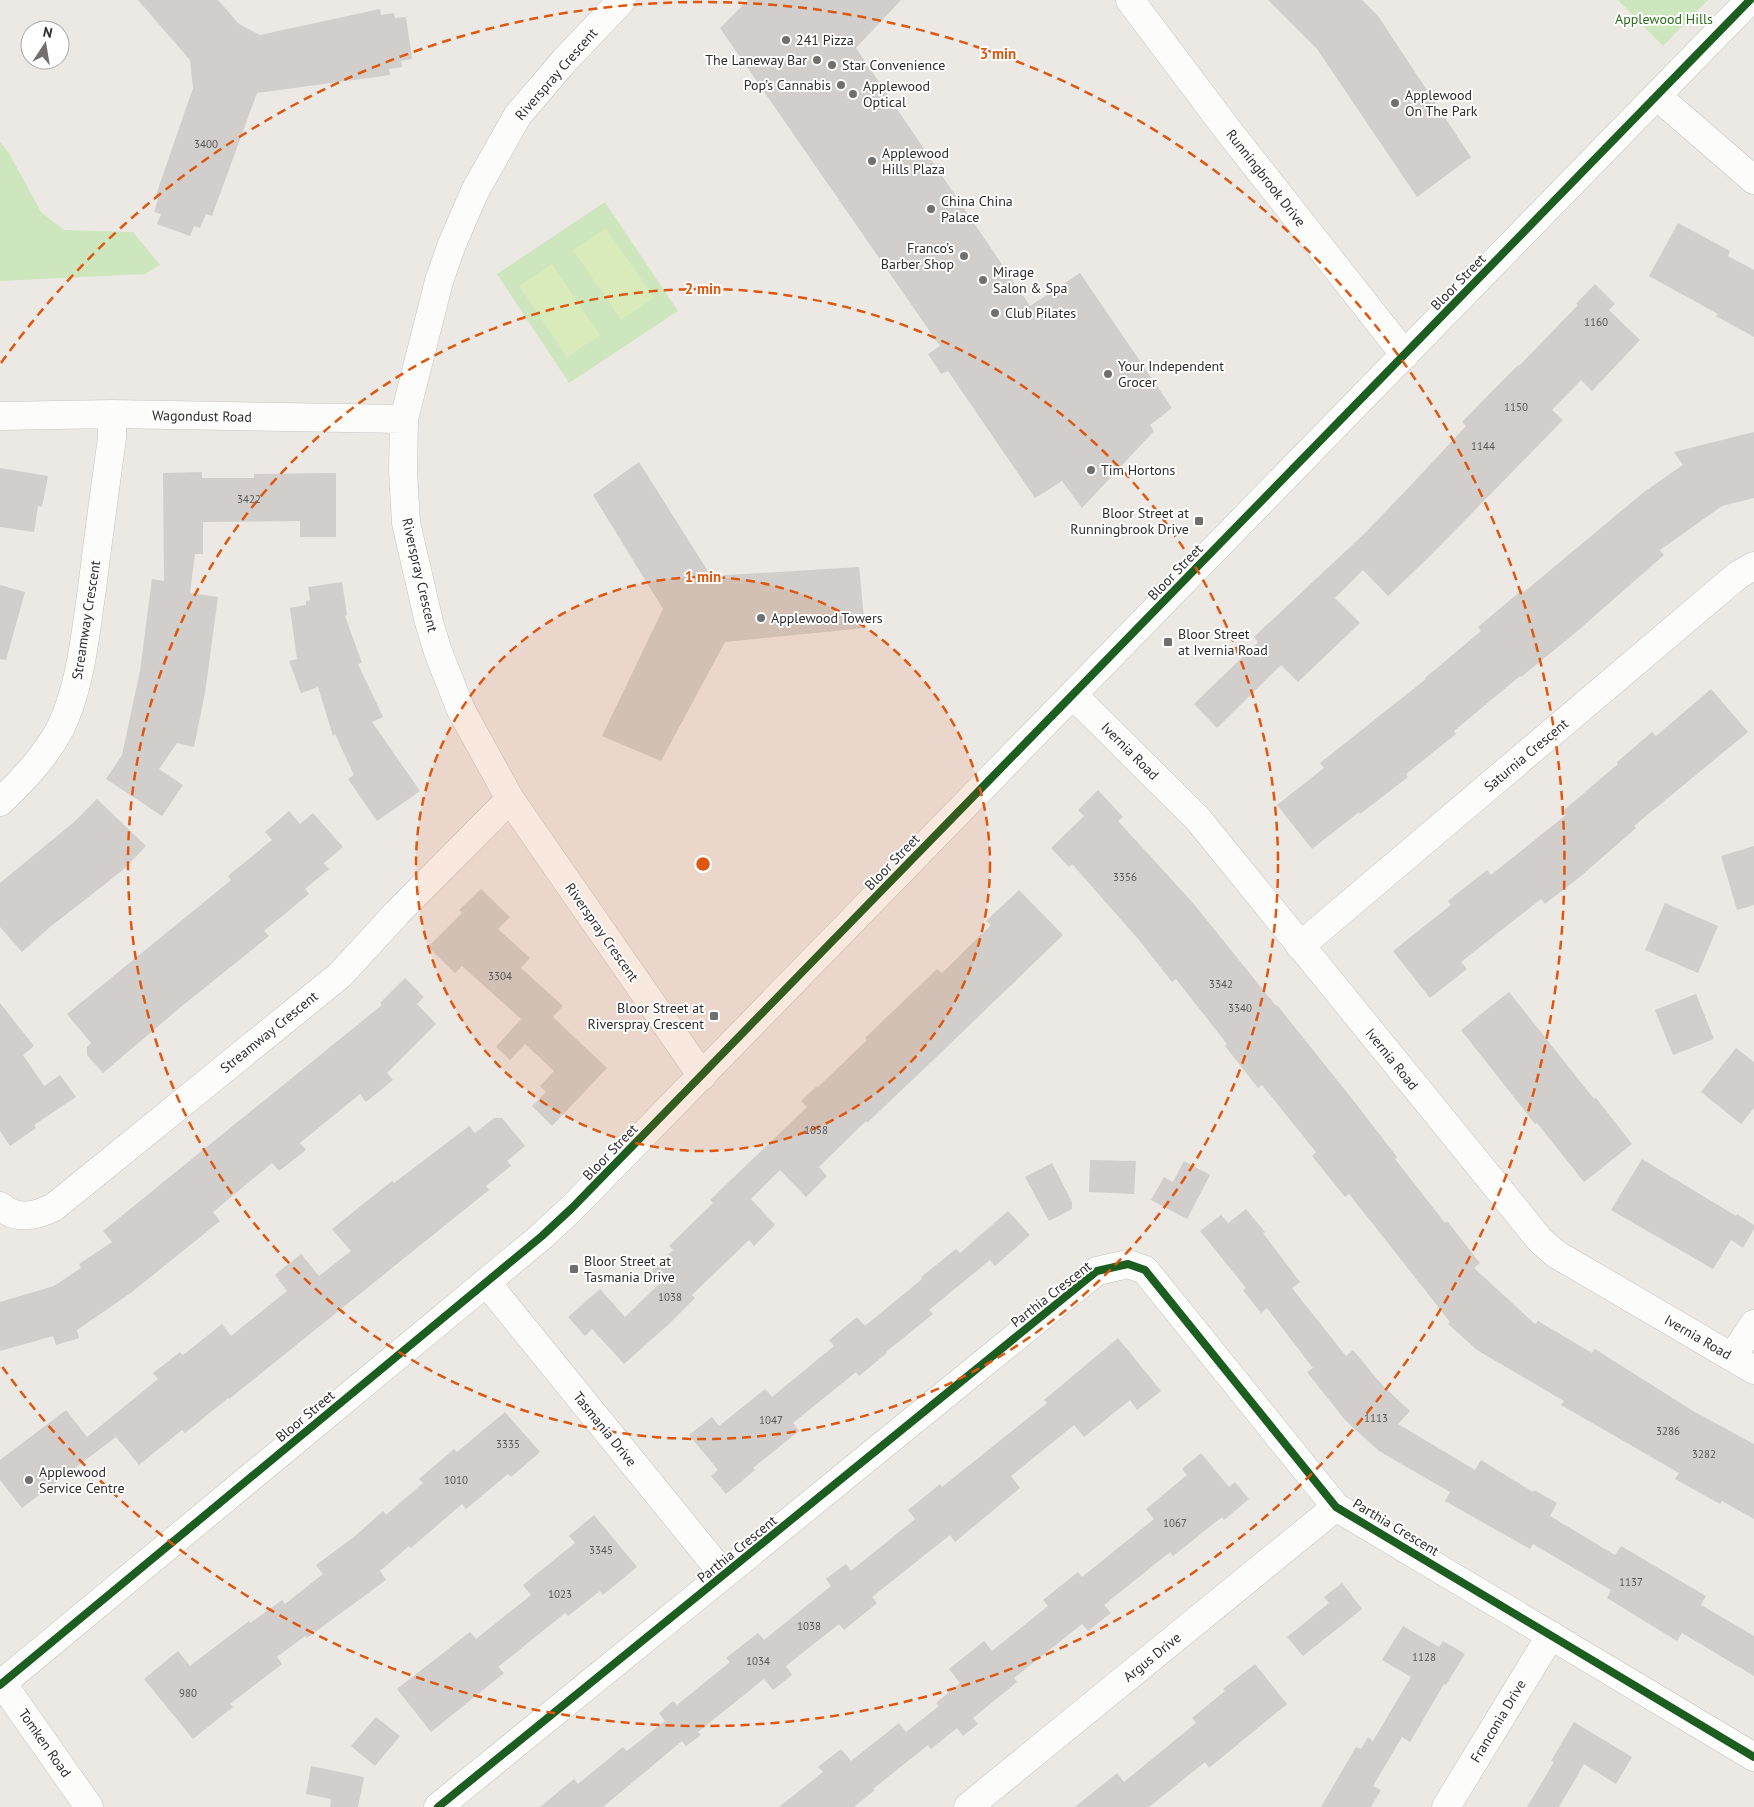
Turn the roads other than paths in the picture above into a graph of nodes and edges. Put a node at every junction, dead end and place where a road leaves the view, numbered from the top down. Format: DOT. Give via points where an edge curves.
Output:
graph roads {
  1 [pos="622,0"];
  2 [pos="1130,0"];
  3 [pos="1750,0"];
  4 [pos="1657,96"];
  5 [pos="1754,180"];
  6 [pos="1404,355"];
  7 [pos="112,414"];
  8 [pos="0,416"];
  9 [pos="404,420"];
  10 [pos="1754,566"];
  11 [pos="1073,695"];
  12 [pos="510,799"];
  13 [pos="0,802"];
  14 [pos="1300,946"];
  15 [pos="702,1076"];
  16 [pos="0,1206"];
  17 [pos="486,1282"];
  18 [pos="1754,1324"];
  19 [pos="1743,1364"];
  20 [pos="1336,1507"];
  21 [pos="724,1575"];
  22 [pos="1550,1635"];
  23 [pos="1,1683"];
  24 [pos="1754,1756"];
  25 [pos="89,1807"];
  26 [pos="438,1807"];
  27 [pos="968,1807"];
  28 [pos="1446,1807"];
  1 -- 9 [label="street, Riverspray Crescent" via="518,115 475,191 439,281"];
  2 -- 6 [label="street, Runningbrook Drive"];
  3 -- 4 [label="street, Bloor Street"];
  4 -- 5 [label="street"];
  4 -- 6 [label="street, Bloor Street"];
  6 -- 11 [label="street, Bloor Street"];
  7 -- 8 [label="street, Wagondust Road"];
  7 -- 9 [label="street, Wagondust Road"];
  7 -- 13 [label="street, Streamway Crescent" via="112,438 76,686 60,729 43,757"];
  9 -- 12 [label="street, Riverspray Crescent" via="406,522 429,622 461,710"];
  10 -- 14 [label="street, Saturnia Crescent" via="1738,575"];
  11 -- 14 [label="street, Ivernia Road" via="1197,818"];
  11 -- 15 [label="street, Bloor Street"];
  12 -- 15 [label="street, Riverspray Crescent"];
  12 -- 16 [label="street, Streamway Crescent" via="340,974 54,1207 41,1214 26,1216 7,1213"];
  14 -- 19 [label="street, Ivernia Road" via="1540,1240 1556,1254"];
  15 -- 17 [label="street, Bloor Street" via="572,1208"];
  17 -- 21 [label="street, Tasmania Drive"];
  17 -- 23 [label="street, Bloor Street"];
  18 -- 19 [label="street"];
  20 -- 21 [label="street, Parthia Crescent" via="1145,1270 1128,1264 1098,1271"];
  20 -- 22 [label="street, Parthia Crescent"];
  20 -- 27 [label="street, Argus Drive"];
  21 -- 26 [label="street, Parthia Crescent"];
  22 -- 24 [label="street, Parthia Crescent"];
  22 -- 28 [label="street, Franconia Drive"];
  23 -- 25 [label="street, Tomken Road"];
}
